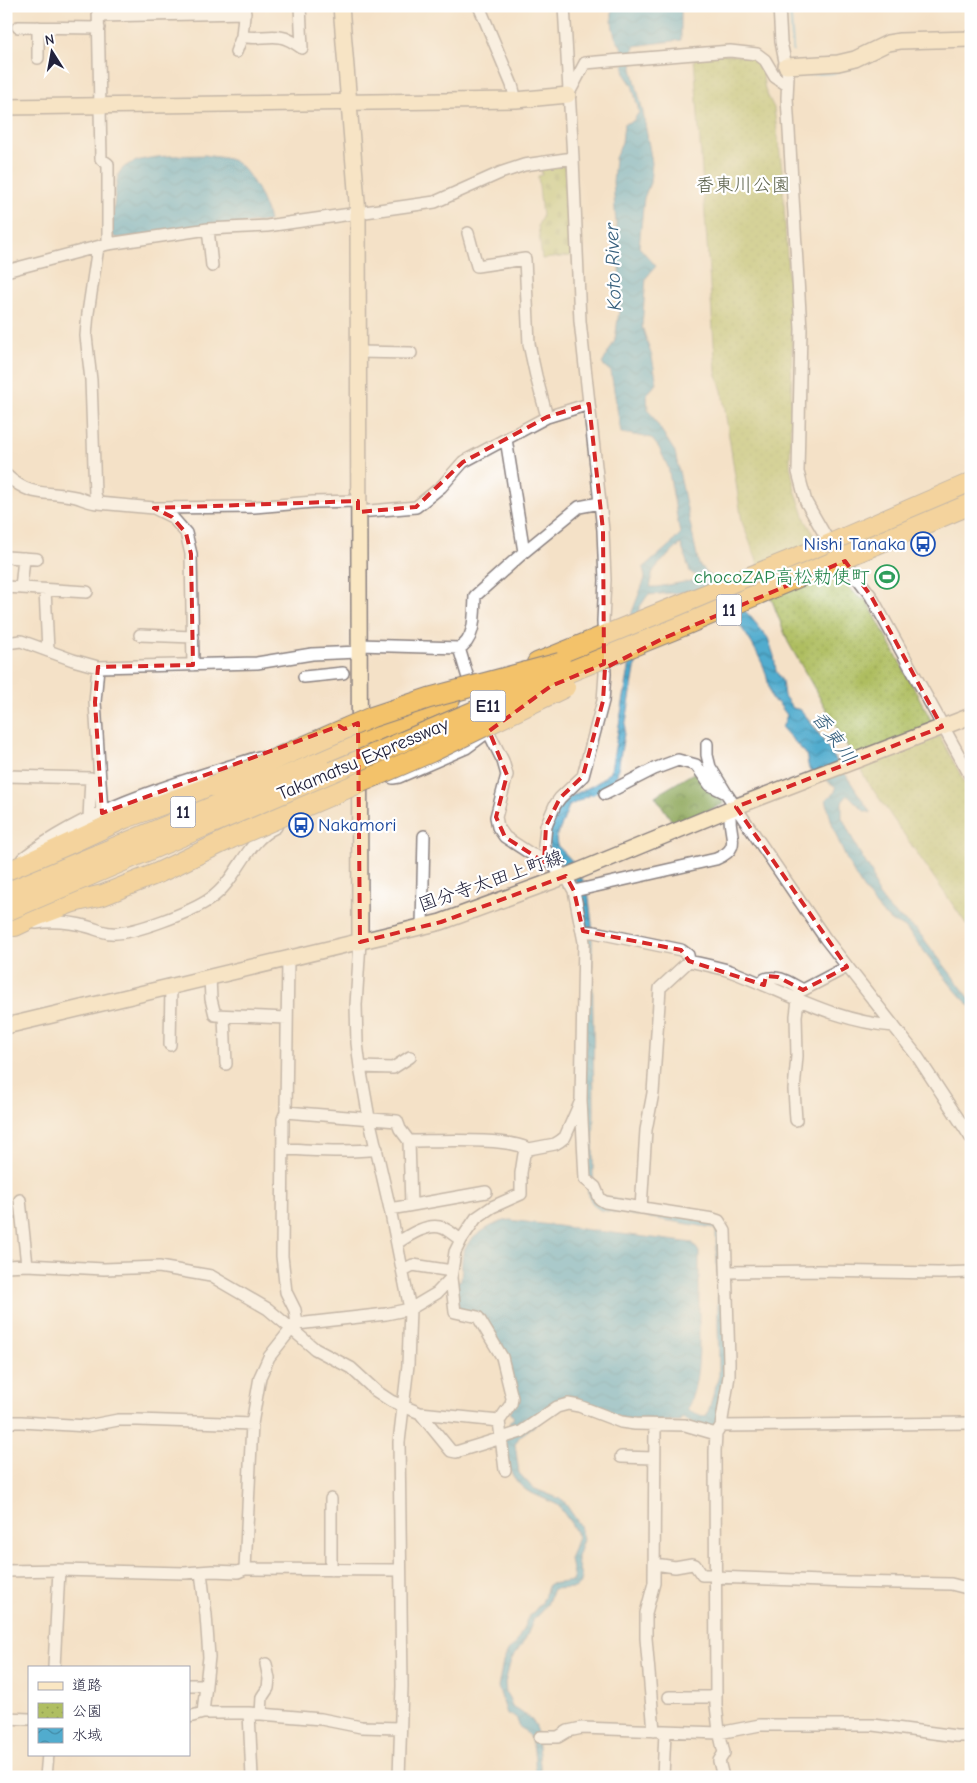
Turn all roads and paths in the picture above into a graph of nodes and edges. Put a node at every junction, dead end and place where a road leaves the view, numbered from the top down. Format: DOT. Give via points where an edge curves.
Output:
graph roads {
  1 [pos="300,6"];
  2 [pos="341,6"];
  3 [pos="479,6"];
  4 [pos="564,6"];
  5 [pos="779,6"];
  6 [pos="245,9"];
  7 [pos="99,17"];
  8 [pos="18,27"];
  9 [pos="38,27"];
  10 [pos="242,36"];
  11 [pos="971,40"];
  12 [pos="236,52"];
  13 [pos="38,58"];
  14 [pos="786,66"];
  15 [pos="787,85"];
  16 [pos="568,95"];
  17 [pos="516,100"];
  18 [pos="348,102"];
  19 [pos="100,106"];
  20 [pos="6,108"];
  21 [pos="573,158"];
  22 [pos="358,214"];
  23 [pos="208,229"];
  24 [pos="468,233"];
  25 [pos="103,245"];
  26 [pos="212,266"];
  27 [pos="6,271"];
  28 [pos="358,352"];
  29 [pos="411,353"];
  30 [pos="589,404"];
  31 [pos="547,417"];
  32 [pos="506,440"];
  33 [pos="6,475"];
  34 [pos="971,483"];
  35 [pos="971,490"];
  36 [pos="98,503"];
  37 [pos="600,503"];
  38 [pos="971,504"];
  39 [pos="358,506"];
  40 [pos="154,508"];
  41 [pos="971,511"];
  42 [pos="828,545"];
  43 [pos="524,552"];
  44 [pos="6,557"];
  45 [pos="24,558"];
  46 [pos="37,559"];
  47 [pos="842,562"];
  48 [pos="6,587"];
  49 [pos="21,588"];
  50 [pos="45,590"];
  51 [pos="87,592"];
  52 [pos="684,625"];
  53 [pos="612,632"];
  54 [pos="140,635"];
  55 [pos="192,637"];
  56 [pos="6,643"];
  57 [pos="459,648"];
  58 [pos="359,649"];
  59 [pos="48,650"];
  60 [pos="312,654"];
  61 [pos="611,660"];
  62 [pos="560,663"];
  63 [pos="193,665"];
  64 [pos="98,667"];
  65 [pos="518,671"];
  66 [pos="343,673"];
  67 [pos="468,678"];
  68 [pos="551,686"];
  69 [pos="971,716"];
  70 [pos="402,720"];
  71 [pos="941,728"];
  72 [pos="488,731"];
  73 [pos="358,738"];
  74 [pos="707,744"];
  75 [pos="358,769"];
  76 [pos="6,776"];
  77 [pos="971,777"];
  78 [pos="95,778"];
  79 [pos="726,792"];
  80 [pos="359,793"];
  81 [pos="605,794"];
  82 [pos="737,807"];
  83 [pos="102,813"];
  84 [pos="90,818"];
  85 [pos="424,836"];
  86 [pos="552,862"];
  87 [pos="6,872"];
  88 [pos="572,874"];
  89 [pos="6,883"];
  90 [pos="580,890"];
  91 [pos="6,893"];
  92 [pos="6,904"];
  93 [pos="9,922"];
  94 [pos="422,926"];
  95 [pos="587,931"];
  96 [pos="360,942"];
  97 [pos="288,959"];
  98 [pos="689,961"];
  99 [pos="847,967"];
  100 [pos="210,977"];
  101 [pos="764,985"];
  102 [pos="171,986"];
  103 [pos="798,1000"];
  104 [pos="224,1016"];
  105 [pos="287,1018"];
  106 [pos="6,1026"];
  107 [pos="894,1026"];
  108 [pos="170,1045"];
  109 [pos="410,1058"];
  110 [pos="226,1064"];
  111 [pos="360,1067"];
  112 [pos="582,1100"];
  113 [pos="286,1112"];
  114 [pos="369,1118"];
  115 [pos="796,1120"];
  116 [pos="971,1138"];
  117 [pos="409,1141"];
  118 [pos="283,1149"];
  119 [pos="377,1149"];
  120 [pos="529,1149"];
  121 [pos="486,1192"];
  122 [pos="20,1200"];
  123 [pos="411,1205"];
  124 [pos="641,1208"];
  125 [pos="390,1209"];
  126 [pos="461,1240"];
  127 [pos="397,1243"];
  128 [pos="27,1265"];
  129 [pos="6,1266"];
  130 [pos="403,1270"];
  131 [pos="728,1272"];
  132 [pos="971,1272"];
  133 [pos="452,1274"];
  134 [pos="410,1309"];
  135 [pos="295,1326"];
  136 [pos="404,1406"];
  137 [pos="420,1413"];
  138 [pos="499,1421"];
  139 [pos="6,1422"];
  140 [pos="971,1423"];
  141 [pos="252,1424"];
  142 [pos="655,1425"];
  143 [pos="714,1431"];
  144 [pos="505,1436"];
  145 [pos="621,1457"];
  146 [pos="654,1458"];
  147 [pos="505,1470"];
  148 [pos="332,1500"];
  149 [pos="655,1564"];
  150 [pos="245,1568"];
  151 [pos="58,1570"];
  152 [pos="331,1570"];
  153 [pos="400,1570"];
  154 [pos="6,1571"];
  155 [pos="201,1572"];
  156 [pos="713,1576"];
  157 [pos="971,1589"];
  158 [pos="266,1664"];
  159 [pos="54,1666"];
  160 [pos="190,1685"];
  161 [pos="205,1685"];
  162 [pos="669,1697"];
  163 [pos="713,1697"];
  164 [pos="203,1713"];
  165 [pos="255,1713"];
  166 [pos="190,1717"];
  167 [pos="6,1718"];
  168 [pos="28,1719"];
  169 [pos="400,1728"];
  170 [pos="659,1732"];
  171 [pos="717,1733"];
  172 [pos="971,1736"];
  173 [pos="540,1737"];
  174 [pos="48,1756"];
  175 [pos="46,1777"];
  176 [pos="252,1777"];
  177 [pos="399,1777"];
  178 [pos="663,1777"];
  179 [pos="723,1777"];
  1 -- 10 [label="street" via="302,48 282,37"];
  2 -- 18 [label="street"];
  3 -- 17 [label="street"];
  4 -- 16 [label="street"];
  5 -- 14 [label="street" via="780,42"];
  6 -- 7 [label="street"];
  6 -- 10 [label="street"];
  7 -- 9 [label="street"];
  7 -- 19 [label="street"];
  8 -- 9 [label="street"];
  9 -- 13 [label="street"];
  10 -- 12 [label="street"];
  11 -- 14 [label="street" via="900,41 838,63"];
  14 -- 15 [label="street"];
  15 -- 16 [label="street" via="775,77 765,60 757,54 730,51 585,63"];
  15 -- 42 [label="street" via="801,329 798,472 806,502"];
  16 -- 17 [label="street"];
  16 -- 21 [label="street"];
  17 -- 18 [label="street"];
  18 -- 19 [label="street"];
  18 -- 22 [label="street"];
  19 -- 20 [label="street"];
  19 -- 25 [label="street" via="101,159 108,164"];
  21 -- 22 [label="street" via="524,165 434,202"];
  21 -- 30 [label="street" via="580,321"];
  22 -- 23 [label="street" via="267,226"];
  22 -- 28 [label="street"];
  23 -- 25 [label="street"];
  23 -- 26 [label="street"];
  24 -- 31 [label="street" via="477,266 525,258 530,344"];
  25 -- 27 [label="street"];
  25 -- 36 [label="street" via="86,336"];
  28 -- 29 [label="street"];
  28 -- 39 [label="street"];
  30 -- 31 [label="street"];
  30 -- 37 [label="street"];
  31 -- 32 [label="street"];
  32 -- 39 [label="street" via="463,462 441,487 416,507"];
  32 -- 43 [label="street"];
  33 -- 36 [label="street" via="33,492"];
  34 -- 42 [label="highway, 11"];
  35 -- 62 [label="highway, Takamatsu Expressway / E11"];
  36 -- 40 [label="street"];
  37 -- 43 [label="street" via="579,507"];
  37 -- 53 [label="street"];
  38 -- 52 [label="highway, Takamatsu Expressway / E11, bridge"];
  39 -- 40 [label="street" via="313,502 254,507"];
  39 -- 58 [label="street"];
  40 -- 55 [label="street" via="172,517 186,533 191,554"];
  41 -- 47 [label="highway, 11"];
  42 -- 53 [label="highway, 11"];
  43 -- 57 [label="street" via="476,596 470,634 465,645"];
  44 -- 45 [label="street"];
  45 -- 46 [label="street"];
  45 -- 49 [label="street"];
  47 -- 61 [label="highway, 11, bridge"];
  47 -- 71 [label="street" via="871,596"];
  48 -- 49 [label="street"];
  49 -- 50 [label="street"];
  50 -- 51 [label="street"];
  50 -- 59 [label="street"];
  52 -- 93 [label="highway, Takamatsu Expressway / E11, bridge" via="522,691"];
  52 -- 93 [label="highway, bridge" via="647,649 431,752 149,877 103,895"];
  53 -- 61 [label="street"];
  53 -- 65 [label="highway, 11"];
  54 -- 55 [label="street"];
  55 -- 63 [label="street"];
  56 -- 59 [label="street" via="21,641"];
  57 -- 58 [label="street"];
  57 -- 67 [label="street"];
  58 -- 60 [label="street"];
  58 -- 73 [label="street"];
  59 -- 64 [label="street"];
  60 -- 63 [label="street" via="257,663"];
  60 -- 66 [label="street" via="309,677"];
  61 -- 68 [label="highway, 11"];
  61 -- 86 [label="street" via="583,776 560,798 546,826 544,846"];
  62 -- 87 [label="highway, bridge" via="429,698 372,717 212,786 125,818"];
  62 -- 91 [label="highway, Takamatsu Expressway / E11, bridge"];
  63 -- 64 [label="street"];
  64 -- 78 [label="street"];
  65 -- 67 [label="street" via="502,669"];
  65 -- 70 [label="highway, 11"];
  67 -- 70 [label="street" via="427,690 416,698"];
  68 -- 72 [label="street"];
  68 -- 75 [label="highway, 11"];
  69 -- 71 [label="street, 国分寺太田上町線"];
  70 -- 73 [label="highway, 11"];
  71 -- 77 [label="street"];
  71 -- 82 [label="street, 国分寺太田上町線"];
  72 -- 75 [label="street" via="466,748 400,777"];
  72 -- 86 [label="street" via="507,775 496,817 498,827 505,837 531,854"];
  73 -- 75 [label="street"];
  73 -- 83 [label="street" via="340,726 329,728"];
  73 -- 89 [label="highway, 11"];
  74 -- 79 [label="street" via="710,767"];
  75 -- 80 [label="street"];
  75 -- 92 [label="highway, 11" via="75,881"];
  76 -- 78 [label="street"];
  78 -- 83 [label="street"];
  78 -- 84 [label="street"];
  79 -- 81 [label="street" via="710,785 696,765 678,760"];
  79 -- 82 [label="street"];
  80 -- 93 [label="street" via="273,828 248,851 234,874 210,899 138,930 110,933 49,920"];
  80 -- 96 [label="street"];
  82 -- 88 [label="street, 国分寺太田上町線"];
  82 -- 90 [label="street" via="728,819 733,843 725,856"];
  82 -- 99 [label="street"];
  83 -- 84 [label="street"];
  84 -- 87 [label="street" via="38,846"];
  85 -- 94 [label="street"];
  86 -- 88 [label="street" via="558,871"];
  88 -- 90 [label="street"];
  88 -- 94 [label="street, 国分寺太田上町線"];
  90 -- 95 [label="street"];
  94 -- 96 [label="street, 国分寺太田上町線"];
  95 -- 98 [label="street" via="681,950 688,955"];
  95 -- 112 [label="street" via="584,942"];
  96 -- 97 [label="street, 国分寺太田上町線"];
  96 -- 111 [label="street" via="356,1005"];
  97 -- 100 [label="street, 国分寺太田上町線"];
  97 -- 105 [label="street"];
  98 -- 101 [label="street"];
  98 -- 124 [label="street" via="660,988"];
  99 -- 101 [label="street" via="803,990 771,977 765,979"];
  99 -- 107 [label="street"];
  100 -- 102 [label="street, 国分寺太田上町線"];
  100 -- 104 [label="street" via="215,1015"];
  101 -- 103 [label="street"];
  102 -- 106 [label="street, 国分寺太田上町線"];
  102 -- 108 [label="street"];
  103 -- 107 [label="street" via="872,1025"];
  103 -- 115 [label="street"];
  104 -- 105 [label="street"];
  104 -- 110 [label="street"];
  105 -- 113 [label="street"];
  107 -- 116 [label="street"];
  109 -- 111 [label="street" via="393,1068"];
  111 -- 114 [label="street"];
  112 -- 120 [label="street" via="565,1137 555,1144"];
  112 -- 124 [label="street" via="585,1179 605,1202"];
  113 -- 114 [label="street"];
  113 -- 118 [label="street"];
  114 -- 117 [label="street" via="397,1121"];
  114 -- 119 [label="street"];
  117 -- 120 [label="street" via="496,1142 521,1144"];
  117 -- 123 [label="street"];
  118 -- 119 [label="street" via="331,1152"];
  118 -- 135 [label="street" via="282,1256 286,1292 295,1310"];
  119 -- 125 [label="street"];
  120 -- 126 [label="street" via="524,1154 520,1194 476,1218"];
  121 -- 123 [label="street"];
  122 -- 128 [label="street"];
  123 -- 125 [label="street"];
  124 -- 131 [label="street" via="719,1220 725,1231"];
  125 -- 127 [label="street"];
  126 -- 127 [label="street" via="443,1228 435,1227 414,1232"];
  126 -- 133 [label="street" via="455,1252"];
  127 -- 130 [label="street"];
  128 -- 129 [label="street"];
  128 -- 135 [label="street" via="104,1269 158,1267 211,1276"];
  130 -- 133 [label="street" via="413,1265"];
  130 -- 134 [label="street"];
  131 -- 132 [label="street"];
  131 -- 143 [label="street" via="729,1376"];
  133 -- 134 [label="street" via="436,1293"];
  133 -- 138 [label="street" via="455,1312 478,1317 502,1357 512,1398"];
  134 -- 135 [label="street"];
  134 -- 136 [label="street"];
  135 -- 136 [label="street" via="315,1349 351,1368 376,1391"];
  135 -- 141 [label="street" via="269,1357 260,1377"];
  136 -- 137 [label="street"];
  136 -- 153 [label="street" via="399,1442"];
  137 -- 138 [label="street"];
  137 -- 144 [label="street" via="451,1451"];
  138 -- 144 [label="street"];
  139 -- 141 [label="street" via="87,1426 124,1420"];
  140 -- 143 [label="street"];
  141 -- 150 [label="street"];
  142 -- 143 [label="street" via="685,1425"];
  142 -- 144 [label="street" via="621,1422 568,1404 521,1432"];
  142 -- 146 [label="street"];
  143 -- 156 [label="street"];
  144 -- 147 [label="street"];
  145 -- 146 [label="street"];
  146 -- 149 [label="street"];
  148 -- 152 [label="street"];
  149 -- 156 [label="street" via="675,1567 692,1564 702,1574"];
  149 -- 170 [label="street" via="646,1614 646,1638"];
  150 -- 152 [label="street"];
  150 -- 155 [label="street" via="238,1572"];
  151 -- 154 [label="street"];
  151 -- 155 [label="street"];
  151 -- 159 [label="street"];
  152 -- 153 [label="street"];
  153 -- 169 [label="street"];
  155 -- 161 [label="street" via="209,1657"];
  156 -- 157 [label="street" via="951,1584"];
  156 -- 163 [label="street"];
  158 -- 165 [label="street" via="268,1688"];
  160 -- 161 [label="street"];
  161 -- 164 [label="street"];
  162 -- 163 [label="street"];
  163 -- 171 [label="street"];
  164 -- 165 [label="street"];
  164 -- 166 [label="street"];
  165 -- 169 [label="street" via="322,1719 361,1727"];
  165 -- 176 [label="street"];
  167 -- 168 [label="street"];
  169 -- 177 [label="street"];
  170 -- 171 [label="street"];
  170 -- 173 [label="street" via="582,1728 558,1737"];
  170 -- 178 [label="street"];
  171 -- 172 [label="street" via="760,1725 873,1725"];
  171 -- 179 [label="street" via="724,1752 719,1761"];
  174 -- 175 [label="street"];
}
